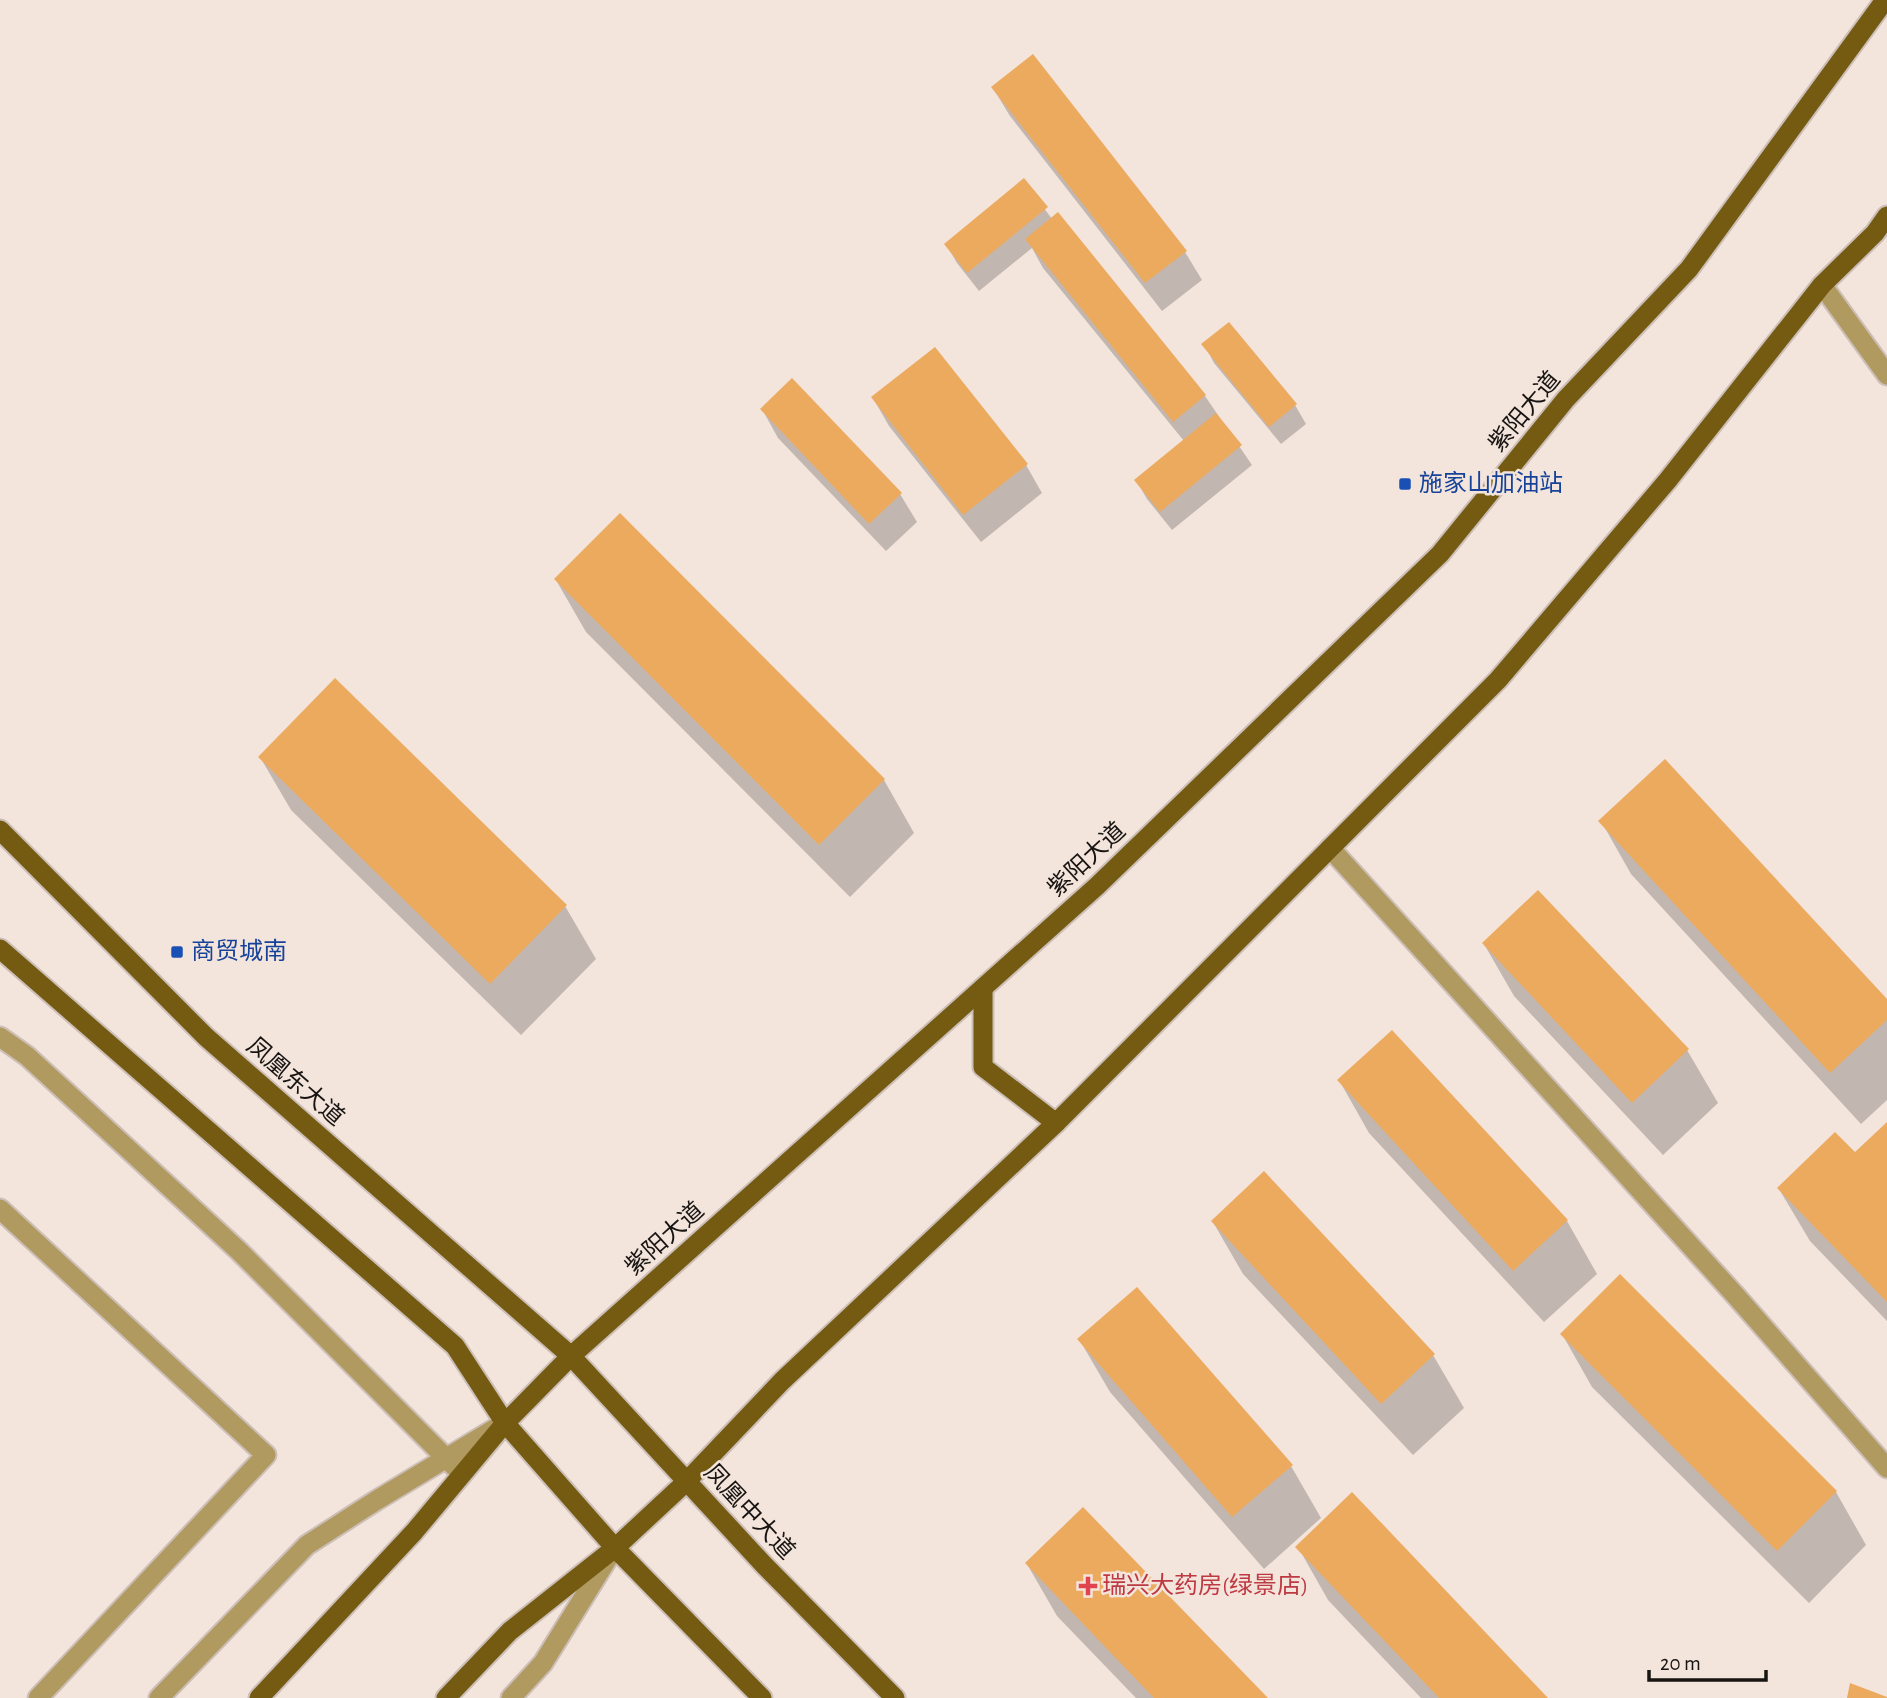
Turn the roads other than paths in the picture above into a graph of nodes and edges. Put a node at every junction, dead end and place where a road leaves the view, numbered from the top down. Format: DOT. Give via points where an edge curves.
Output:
graph roads {
  1 [pos="1885,0"];
  2 [pos="1887,216"];
  3 [pos="1881,234"];
  4 [pos="1822,285"];
  5 [pos="1887,374"];
  6 [pos="0,830"];
  7 [pos="1330,848"];
  8 [pos="0,949"];
  9 [pos="983,988"];
  10 [pos="0,1037"];
  11 [pos="1056,1123"];
  12 [pos="0,1209"];
  13 [pos="570,1356"];
  14 [pos="505,1423"];
  15 [pos="446,1458"];
  16 [pos="1887,1468"];
  17 [pos="462,1474"];
  18 [pos="687,1482"];
  19 [pos="615,1548"];
  20 [pos="38,1698"];
  21 [pos="159,1698"];
  22 [pos="259,1698"];
  23 [pos="446,1698"];
  24 [pos="511,1698"];
  25 [pos="762,1698"];
  26 [pos="895,1698"];
  1 -- 9 [label="main road, 紫阳大道" via="1689,269 1566,399 1440,554 1097,886"];
  2 -- 3 [label="main road"];
  3 -- 4 [label="main road"];
  4 -- 5 [label="street"];
  4 -- 7 [label="main road" via="1668,481 1498,680"];
  6 -- 13 [label="main road, 凤凰东大道" via="206,1037"];
  7 -- 11 [label="main road"];
  7 -- 16 [label="street"];
  8 -- 14 [label="main road" via="455,1346"];
  9 -- 11 [label="main road" via="983,1068"];
  9 -- 13 [label="main road, 紫阳大道"];
  10 -- 15 [label="street" via="27,1056 239,1251"];
  11 -- 18 [label="main road" via="782,1381"];
  12 -- 20 [label="street" via="266,1455"];
  13 -- 14 [label="main road, 紫阳大道"];
  13 -- 18 [label="main road, 凤凰中大道"];
  14 -- 15 [label="street"];
  14 -- 17 [label="main road, 紫阳大道"];
  14 -- 19 [label="main road"];
  15 -- 17 [label="street"];
  15 -- 21 [label="street" via="307,1545"];
  17 -- 22 [label="main road, 紫阳大道"];
  18 -- 19 [label="main road"];
  18 -- 26 [label="main road, 凤凰中大道"];
  19 -- 23 [label="main road" via="510,1631"];
  19 -- 24 [label="street" via="543,1663"];
  19 -- 25 [label="main road"];
}
